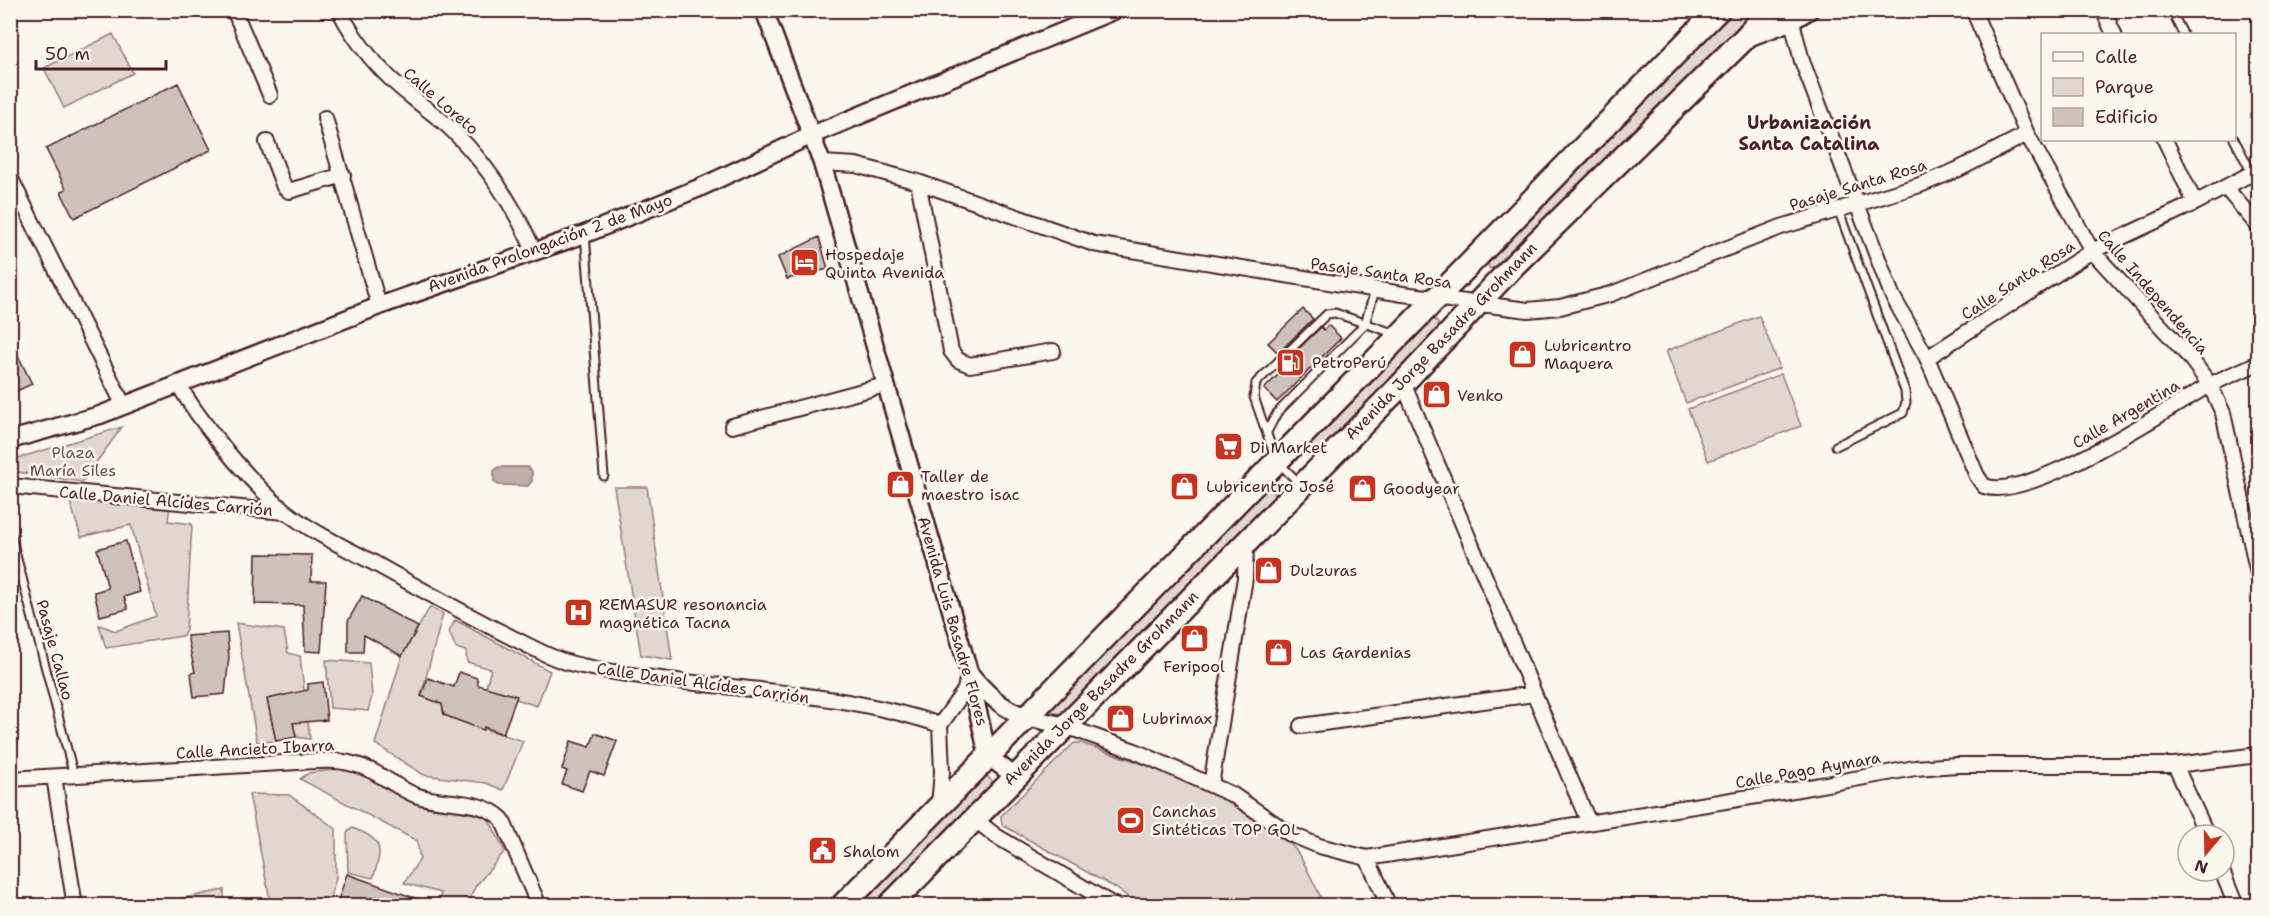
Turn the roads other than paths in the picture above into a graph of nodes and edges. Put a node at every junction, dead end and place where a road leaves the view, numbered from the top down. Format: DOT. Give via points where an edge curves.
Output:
graph roads {
  1 [pos="234,10"];
  2 [pos="339,10"];
  3 [pos="764,10"];
  4 [pos="1115,10"];
  5 [pos="1718,10"];
  6 [pos="1770,10"];
  7 [pos="1810,10"];
  8 [pos="1973,10"];
  9 [pos="2103,10"];
  10 [pos="2171,10"];
  11 [pos="1789,16"];
  12 [pos="2114,33"];
  13 [pos="2182,33"];
  14 [pos="1744,39"];
  15 [pos="270,95"];
  16 [pos="325,118"];
  17 [pos="2027,134"];
  18 [pos="812,135"];
  19 [pos="2164,141"];
  20 [pos="2236,141"];
  21 [pos="267,142"];
  22 [pos="822,163"];
  23 [pos="2255,172"];
  24 [pos="343,175"];
  25 [pos="10,177"];
  26 [pos="918,182"];
  27 [pos="2226,188"];
  28 [pos="1857,203"];
  29 [pos="2195,204"];
  30 [pos="1838,209"];
  31 [pos="2259,226"];
  32 [pos="585,234"];
  33 [pos="534,251"];
  34 [pos="2092,251"];
  35 [pos="1375,290"];
  36 [pos="1435,298"];
  37 [pos="1479,304"];
  38 [pos="379,306"];
  39 [pos="1365,324"];
  40 [pos="1399,335"];
  41 [pos="1053,351"];
  42 [pos="1927,358"];
  43 [pos="2259,363"];
  44 [pos="178,383"];
  45 [pos="1403,383"];
  46 [pos="885,385"];
  47 [pos="2210,385"];
  48 [pos="124,406"];
  49 [pos="732,426"];
  50 [pos="1267,432"];
  51 [pos="10,440"];
  52 [pos="1836,446"];
  53 [pos="1276,460"];
  54 [pos="604,476"];
  55 [pos="1301,485"];
  56 [pos="10,486"];
  57 [pos="285,512"];
  58 [pos="10,531"];
  59 [pos="1246,541"];
  60 [pos="2259,574"];
  61 [pos="22,577"];
  62 [pos="10,581"];
  63 [pos="969,672"];
  64 [pos="1534,694"];
  65 [pos="1027,717"];
  66 [pos="940,725"];
  67 [pos="1065,726"];
  68 [pos="1301,726"];
  69 [pos="2259,755"];
  70 [pos="988,756"];
  71 [pos="2175,765"];
  72 [pos="74,776"];
  73 [pos="1014,776"];
  74 [pos="54,777"];
  75 [pos="10,778"];
  76 [pos="1211,785"];
  77 [pos="939,807"];
  78 [pos="973,818"];
  79 [pos="1589,823"];
  80 [pos="2201,823"];
  81 [pos="1367,858"];
  82 [pos="2227,883"];
  83 [pos="75,906"];
  84 [pos="539,906"];
  85 [pos="842,906"];
  86 [pos="888,906"];
  87 [pos="1115,906"];
  88 [pos="1389,906"];
  89 [pos="2236,906"];
  1 -- 15 [label="street"];
  2 -- 33 [label="street, Calle Loreto" via="380,68 450,128 485,166"];
  3 -- 18 [label="street, Avenida Luis Basadre Flores"];
  4 -- 18 [label="street, Avenida Prolongación 2 de Mayo"];
  5 -- 36 [label="highway, Avenida Jorge Basadre Grohmann"];
  6 -- 14 [label="highway, Avenida Jorge Basadre Grohmann"];
  7 -- 11 [label="street"];
  8 -- 17 [label="street, Calle Independencia"];
  9 -- 12 [label="street"];
  10 -- 13 [label="lane"];
  11 -- 14 [label="street"];
  11 -- 28 [label="street" via="1802,61"];
  14 -- 37 [label="highway, Avenida Jorge Basadre Grohmann" via="1523,255"];
  16 -- 24 [label="street"];
  17 -- 28 [label="street, Pasaje Santa Rosa" via="1920,185"];
  17 -- 34 [label="street, Calle Independencia"];
  18 -- 22 [label="street, Avenida Luis Basadre Flores"];
  18 -- 32 [label="street, Avenida Prolongación 2 de Mayo" via="699,188"];
  19 -- 29 [label="street"];
  20 -- 23 [label="lane"];
  21 -- 24 [label="street" via="289,191"];
  22 -- 26 [label="street, Pasaje Santa Rosa" via="856,165"];
  22 -- 46 [label="street, Avenida Luis Basadre Flores"];
  23 -- 27 [label="street, Calle Santa Rosa"];
  24 -- 38 [label="street"];
  25 -- 48 [label="street"];
  26 -- 35 [label="street, Pasaje Santa Rosa" via="1094,244"];
  26 -- 41 [label="street" via="951,351 958,360 970,365"];
  27 -- 29 [label="street, Calle Santa Rosa"];
  27 -- 31 [label="street"];
  28 -- 30 [label="street, Pasaje Santa Rosa"];
  28 -- 42 [label="street" via="1892,295"];
  29 -- 34 [label="street, Calle Santa Rosa"];
  30 -- 37 [label="street, Pasaje Santa Rosa" via="1781,227 1611,294 1560,307 1528,310"];
  30 -- 52 [label="lane" via="1906,402 1903,413"];
  32 -- 33 [label="street, Avenida Prolongación 2 de Mayo"];
  32 -- 54 [label="lane"];
  33 -- 38 [label="street, Avenida Prolongación 2 de Mayo"];
  34 -- 42 [label="street, Calle Santa Rosa"];
  34 -- 47 [label="street, Calle Independencia"];
  35 -- 36 [label="street, Pasaje Santa Rosa"];
  35 -- 39 [label="lane"];
  36 -- 37 [label="street, Pasaje Santa Rosa"];
  36 -- 40 [label="highway, Avenida Jorge Basadre Grohmann"];
  37 -- 45 [label="highway, Avenida Jorge Basadre Grohmann"];
  38 -- 44 [label="street, Avenida Prolongación 2 de Mayo"];
  39 -- 40 [label="lane"];
  39 -- 50 [label="lane" via="1277,413"];
  39 -- 50 [label="lane" via="1335,313 1327,314 1256,383 1254,397"];
  40 -- 53 [label="highway, Avenida Jorge Basadre Grohmann"];
  42 -- 47 [label="street, Calle Argentina" via="1977,476 1984,486 2007,489 2096,454"];
  43 -- 47 [label="street, Calle Argentina"];
  44 -- 48 [label="street, Avenida Prolongación 2 de Mayo"];
  44 -- 57 [label="street, Calle Daniel Alcídes Carrión" via="225,447"];
  45 -- 55 [label="highway, Avenida Jorge Basadre Grohmann"];
  45 -- 64 [label="street"];
  46 -- 49 [label="street"];
  46 -- 63 [label="street, Avenida Luis Basadre Flores"];
  47 -- 60 [label="street, Calle Independencia" via="2223,413"];
  48 -- 51 [label="street, Avenida Prolongación 2 de Mayo"];
  50 -- 53 [label="lane"];
  53 -- 55 [label="lane"];
  53 -- 65 [label="highway, Avenida Jorge Basadre Grohmann"];
  55 -- 59 [label="highway, Avenida Jorge Basadre Grohmann"];
  56 -- 57 [label="street, Calle Daniel Alcídes Carrión"];
  57 -- 66 [label="street, Calle Daniel Alcídes Carrión" via="494,628 578,666 865,704"];
  58 -- 61 [label="lane, Pasaje Callao"];
  59 -- 67 [label="highway, Avenida Jorge Basadre Grohmann"];
  59 -- 76 [label="street" via="1245,578"];
  61 -- 62 [label="lane"];
  61 -- 72 [label="lane, Pasaje Callao"];
  63 -- 65 [label="street" via="996,702 1011,713"];
  63 -- 66 [label="street" via="965,690"];
  63 -- 70 [label="street, Avenida Luis Basadre Flores"];
  64 -- 68 [label="street"];
  64 -- 79 [label="street"];
  65 -- 67 [label="street"];
  65 -- 70 [label="highway, Avenida Jorge Basadre Grohmann"];
  66 -- 77 [label="street"];
  67 -- 73 [label="highway, Avenida Jorge Basadre Grohmann"];
  67 -- 76 [label="street" via="1135,751"];
  69 -- 71 [label="street, Calle Pago Aymara"];
  70 -- 73 [label="street"];
  70 -- 77 [label="highway, Avenida Jorge Basadre Grohmann"];
  71 -- 79 [label="street, Calle Pago Aymara" via="1915,768"];
  71 -- 80 [label="street"];
  72 -- 74 [label="street, Calle Ancieto Ibarra"];
  72 -- 84 [label="street, Calle Ancieto Ibarra" via="336,760 366,767 423,798 491,809 502,819"];
  73 -- 78 [label="highway, Avenida Jorge Basadre Grohmann"];
  74 -- 75 [label="street, Calle Ancieto Ibarra"];
  74 -- 83 [label="street"];
  76 -- 81 [label="street" via="1233,795 1290,834"];
  77 -- 85 [label="highway, Avenida Jorge Basadre Grohmann"];
  78 -- 86 [label="highway, Avenida Jorge Basadre Grohmann"];
  78 -- 87 [label="street" via="996,836"];
  79 -- 81 [label="street, Calle Pago Aymara"];
  81 -- 88 [label="street"];
  82 -- 89 [label="street"];
}
